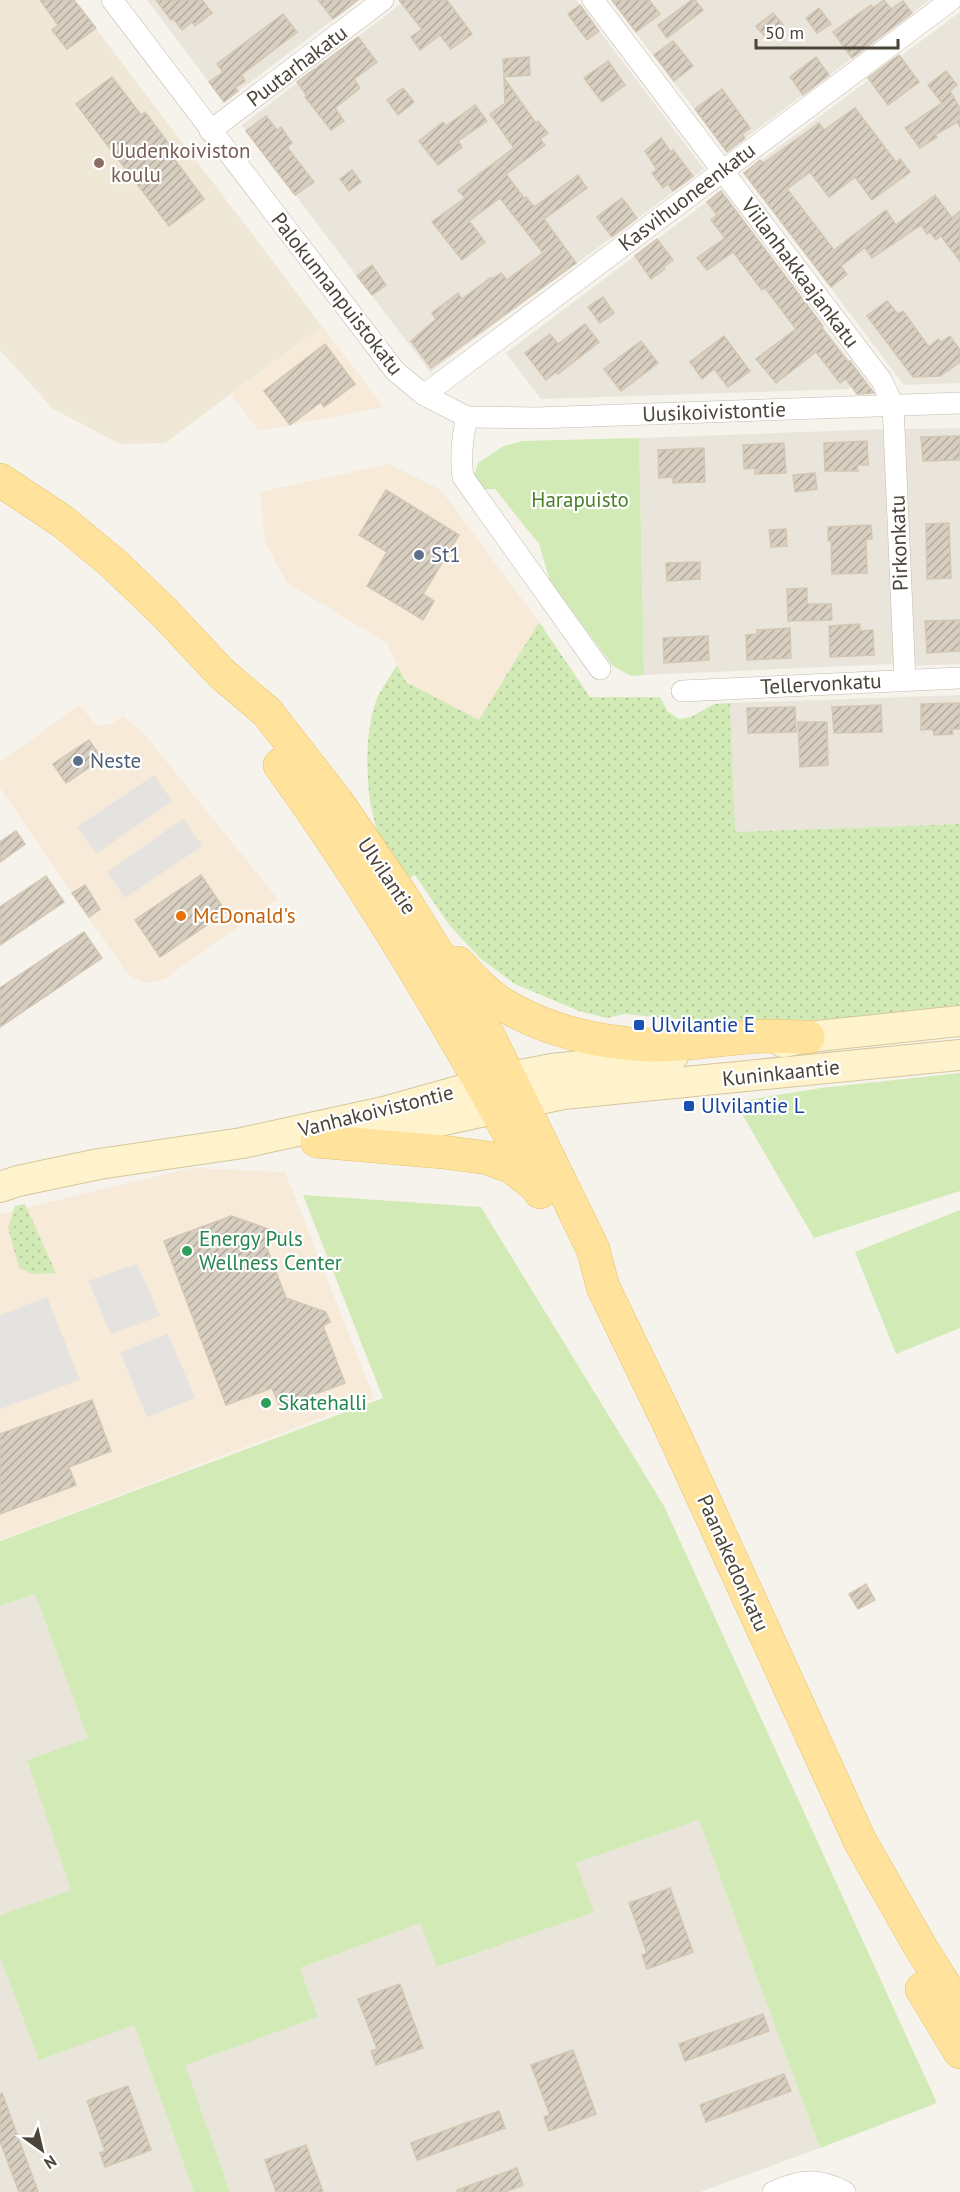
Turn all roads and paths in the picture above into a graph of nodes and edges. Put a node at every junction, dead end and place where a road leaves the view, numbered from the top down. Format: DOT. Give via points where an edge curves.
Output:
graph roads {
  1 [pos="112,0"];
  2 [pos="383,0"];
  3 [pos="593,0"];
  4 [pos="951,0"];
  5 [pos="210,131"];
  6 [pos="723,170"];
  7 [pos="424,395"];
  8 [pos="960,403"];
  9 [pos="893,405"];
  10 [pos="467,417"];
  11 [pos="2,482"];
  12 [pos="600,669"];
  13 [pos="221,673"];
  14 [pos="960,678"];
  15 [pos="905,680"];
  16 [pos="682,691"];
  17 [pos="402,895"];
  18 [pos="960,1022"];
  19 [pos="808,1037"];
  20 [pos="960,1055"];
  21 [pos="502,1093"];
  22 [pos="317,1141"];
  23 [pos="242,1143"];
  24 [pos="0,1186"];
  25 [pos="538,1187"];
  26 [pos="603,1287"];
  27 [pos="860,1842"];
  28 [pos="960,2010"];
  29 [pos="960,2052"];
  30 [pos="773,2192"];
  31 [pos="845,2192"];
  1 -- 5 [label="street, Palokunnanpuistokatu"];
  2 -- 5 [label="street, Puutarhakatu"];
  3 -- 6 [label="street, Viilanhakkaajankatu"];
  4 -- 6 [label="street, Kasvihuoneenkatu"];
  5 -- 7 [label="street, Palokunnanpuistokatu" via="375,348"];
  6 -- 7 [label="street, Kasvihuoneenkatu"];
  6 -- 9 [label="street, Viilanhakkaajankatu" via="882,381"];
  7 -- 10 [label="street, Palokunnanpuistokatu"];
  8 -- 9 [label="street, Uusikoivistontie"];
  9 -- 10 [label="street, Uusikoivistontie"];
  9 -- 15 [label="street, Pirkonkatu"];
  10 -- 12 [label="street" via="460,462 463,477"];
  11 -- 13 [label="main road, Ulvilantie" via="62,521 114,564"];
  13 -- 17 [label="main road, Ulvilantie" via="267,712"];
  13 -- 21 [label="main road, Ulvilantie" via="250,722 321,821"];
  14 -- 15 [label="street, Tellervonkatu"];
  15 -- 16 [label="street, Tellervonkatu"];
  17 -- 19 [label="main road" via="480,986 508,1007 570,1033 650,1045 766,1036"];
  17 -- 21 [label="main road, Ulvilantie" via="489,1037"];
  18 -- 19 [label="main road, Kuninkaantie"];
  19 -- 21 [label="main road, Kuninkaantie" via="754,1048 552,1069"];
  20 -- 21 [label="main road, Kuninkaantie" via="563,1094"];
  21 -- 22 [label="main road, Vanhakoivistontie" via="425,1125"];
  21 -- 23 [label="main road, Vanhakoivistontie" via="384,1112"];
  21 -- 25 [label="main road, Paanakedonkatu"];
  21 -- 26 [label="main road, Paanakedonkatu" via="593,1249"];
  22 -- 23 [label="main road, Vanhakoivistontie"];
  22 -- 25 [label="main road" via="488,1158 512,1167"];
  23 -- 24 [label="main road, Vanhakoivistontie" via="99,1164"];
  25 -- 26 [label="main road, Paanakedonkatu" via="576,1255"];
  26 -- 27 [label="main road, Paanakedonkatu"];
  27 -- 28 [label="main road, Paanakedonkatu"];
  27 -- 29 [label="main road, Paanakedonkatu" via="873,1888 896,1938"];
  30 -- 31 [label="street" via="812,2181 828,2183"];
}
